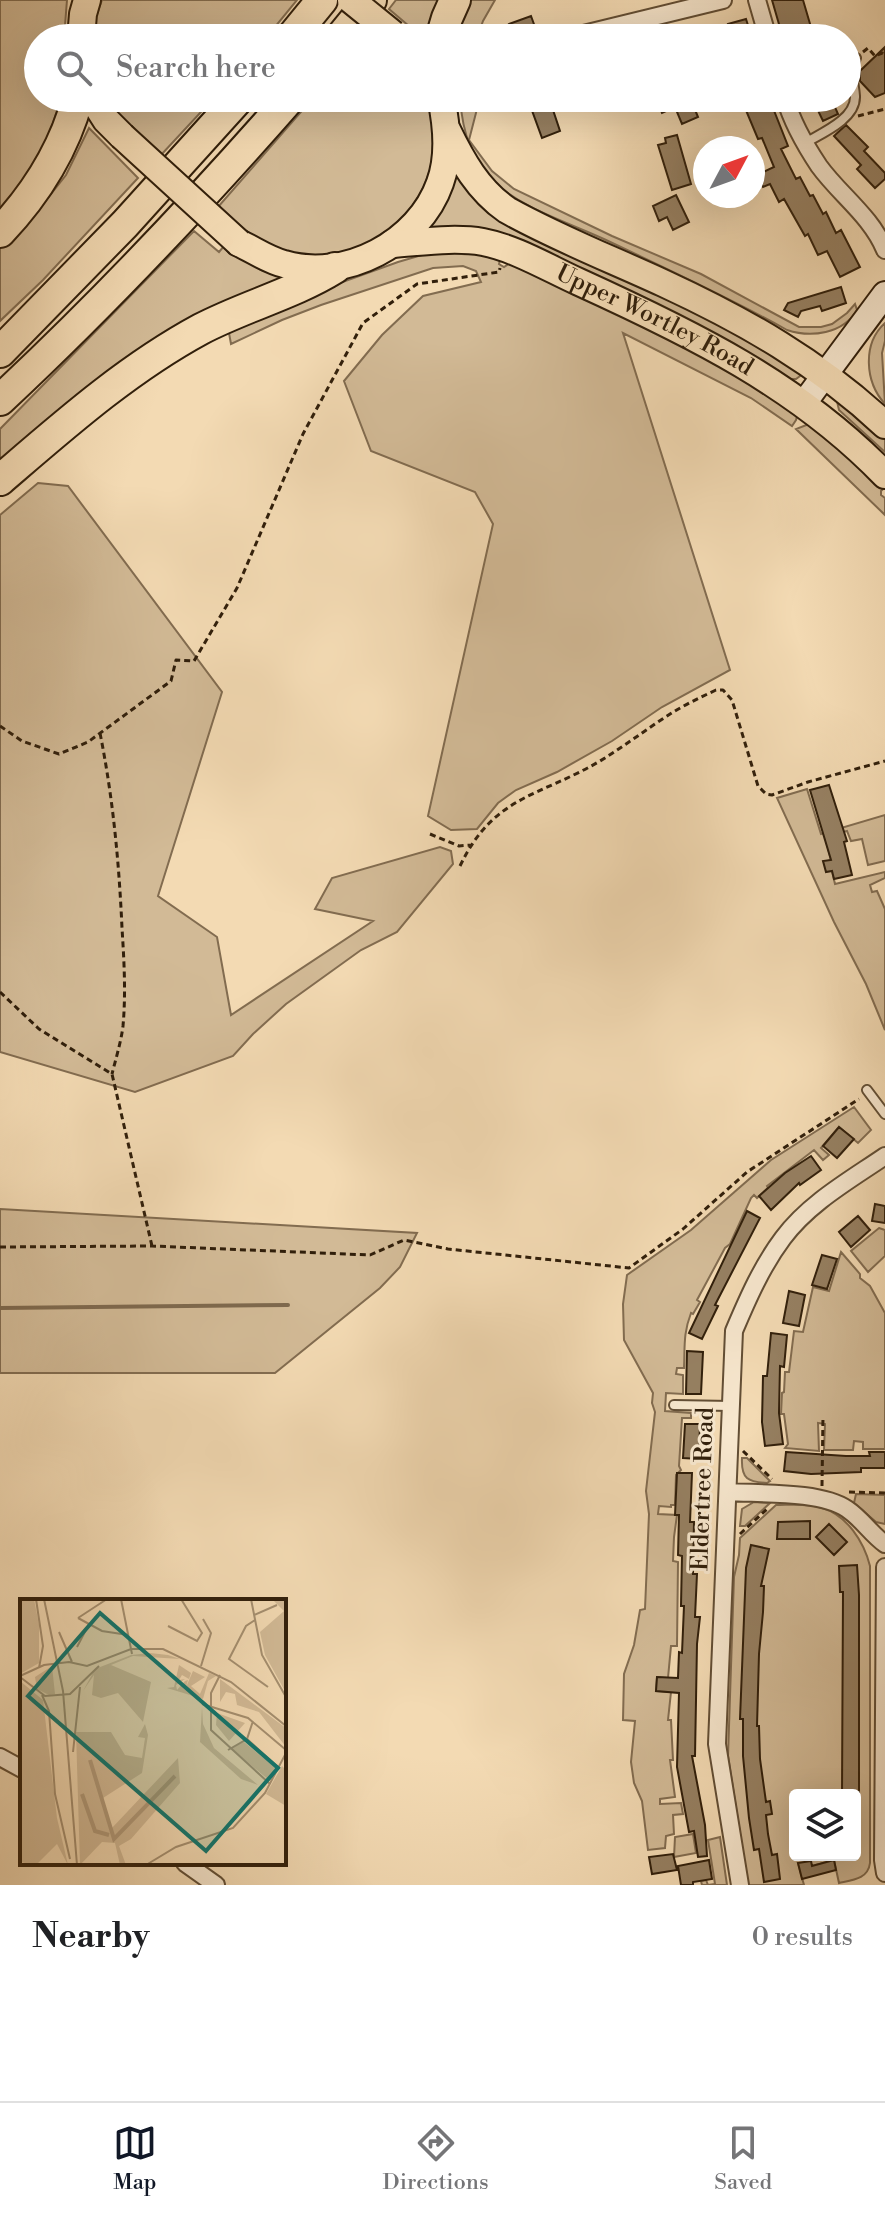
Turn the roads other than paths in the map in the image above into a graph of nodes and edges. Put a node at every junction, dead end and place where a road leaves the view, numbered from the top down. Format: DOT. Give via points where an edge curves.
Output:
graph roads {
  1 [pos="322,0"];
  2 [pos="351,0"];
  3 [pos="371,0"];
  4 [pos="455,0"];
  5 [pos="723,0"];
  6 [pos="757,0"];
  7 [pos="302,24"];
  8 [pos="351,24"];
  9 [pos="380,24"];
  10 [pos="446,24"];
  11 [pos="624,24"];
  12 [pos="764,24"];
  13 [pos="73,112"];
  14 [pos="101,112"];
  15 [pos="226,112"];
  16 [pos="278,112"];
  17 [pos="444,112"];
  18 [pos="791,112"];
  19 [pos="849,112"];
  20 [pos="447,130"];
  21 [pos="805,143"];
  22 [pos="878,228"];
  23 [pos="0,232"];
  24 [pos="392,244"];
  25 [pos="885,250"];
  26 [pos="335,268"];
  27 [pos="883,303"];
  28 [pos="0,352"];
  29 [pos="826,375"];
  30 [pos="0,400"];
  31 [pos="804,403"];
  32 [pos="885,425"];
  33 [pos="885,475"];
  34 [pos="0,480"];
  35 [pos="868,1092"];
  36 [pos="885,1114"];
  37 [pos="885,1156"];
  38 [pos="674,1405"];
  39 [pos="731,1406"];
  40 [pos="728,1492"];
  41 [pos="885,1544"];
  42 [pos="885,1567"];
  43 [pos="0,1757"];
  44 [pos="20,1768"];
  45 [pos="188,1865"];
  46 [pos="885,1873"];
  47 [pos="216,1885"];
  48 [pos="740,1885"];
  1 -- 7 [label="highway"];
  2 -- 9 [label="main road, bridge"];
  3 -- 8 [label="highway"];
  4 -- 10 [label="highway"];
  5 -- 11 [label="street"];
  6 -- 12 [label="street"];
  13 -- 23 [label="highway" via="57,153 24,207"];
  14 -- 26 [label="main road, bridge" via="239,243 285,265"];
  15 -- 28 [label="highway"];
  16 -- 30 [label="highway" via="137,266"];
  17 -- 20 [label="main road"];
  18 -- 21 [label="street"];
  19 -- 21 [label="lane"];
  20 -- 24 [label="main road" via="439,185 424,212"];
  20 -- 29 [label="main road, Upper Wortley Road" via="481,189 507,210 724,313"];
  21 -- 22 [label="street" via="820,167"];
  22 -- 25 [label="street"];
  24 -- 26 [label="main road"];
  24 -- 31 [label="main road, Upper Wortley Road" via="474,241 508,250 721,350"];
  26 -- 34 [label="highway" via="166,350 68,421"];
  27 -- 29 [label="street"];
  29 -- 31 [label="street"];
  29 -- 32 [label="main road, Upper Wortley Road"];
  31 -- 33 [label="main road, Upper Wortley Road"];
  35 -- 36 [label="lane"];
  37 -- 39 [label="street, Eldertree Road" via="808,1212 784,1236 754,1282 734,1331"];
  38 -- 39 [label="lane"];
  39 -- 40 [label="street, Eldertree Road"];
  40 -- 41 [label="street" via="821,1497 853,1513"];
  40 -- 48 [label="street, Eldertree Road" via="717,1744"];
  42 -- 46 [label="street"];
  43 -- 44 [label="street"];
  45 -- 47 [label="street"];
}
